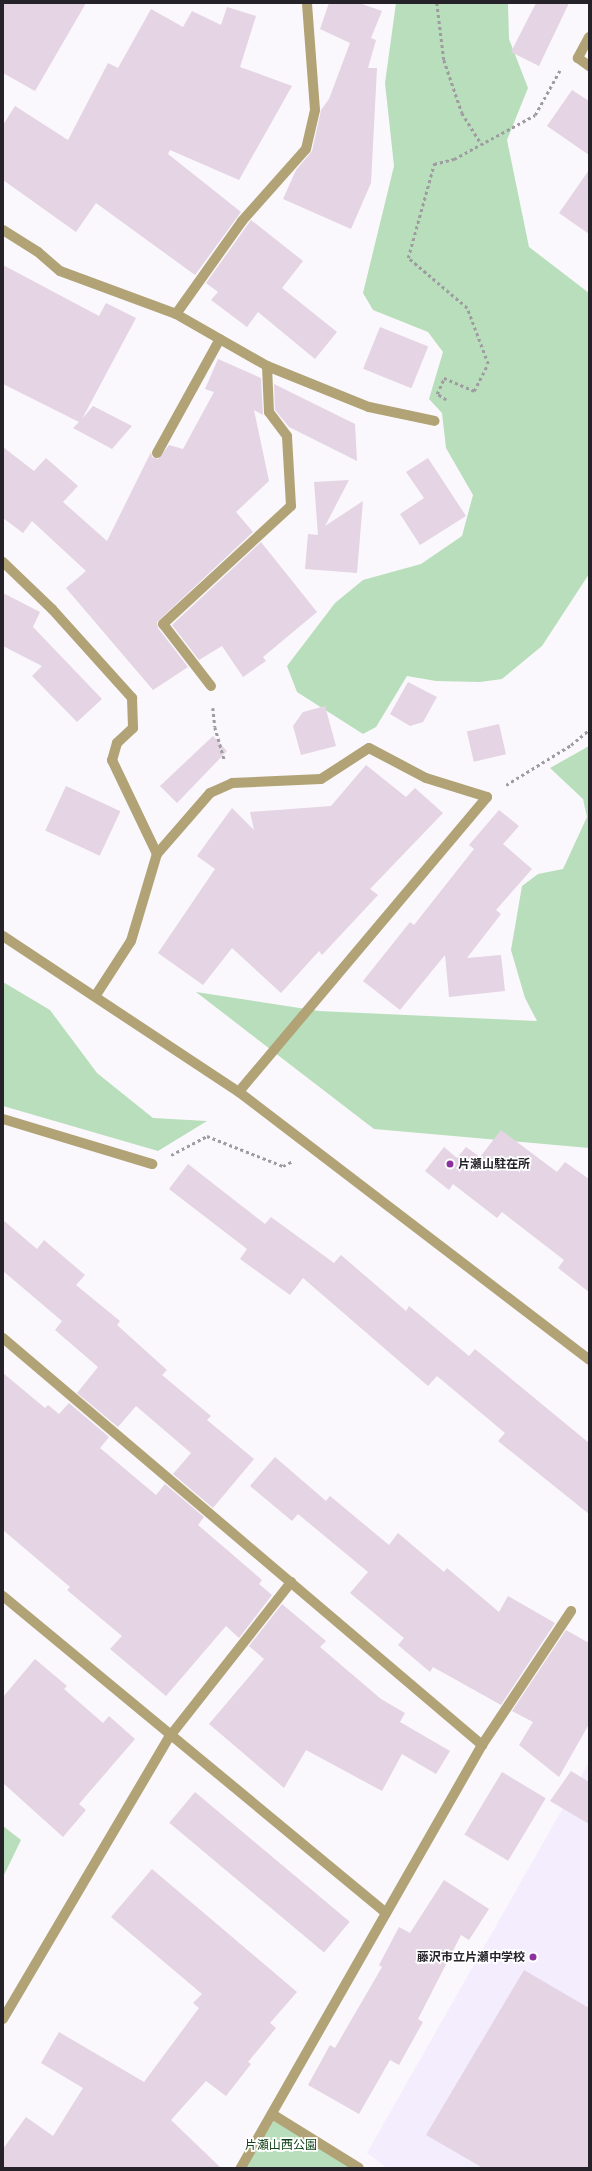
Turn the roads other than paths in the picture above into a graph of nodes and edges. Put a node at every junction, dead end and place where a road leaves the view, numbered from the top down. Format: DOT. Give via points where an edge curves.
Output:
graph roads {
  1 [pos="307,3"];
  2 [pos="589,37"];
  3 [pos="589,66"];
  4 [pos="3,230"];
  5 [pos="176,314"];
  6 [pos="220,339"];
  7 [pos="267,366"];
  8 [pos="434,422"];
  9 [pos="157,453"];
  10 [pos="3,562"];
  11 [pos="211,686"];
  12 [pos="157,854"];
  13 [pos="3,936"];
  14 [pos="96,995"];
  15 [pos="239,1092"];
  16 [pos="3,1120"];
  17 [pos="152,1164"];
  18 [pos="3,1338"];
  19 [pos="589,1360"];
  20 [pos="291,1582"];
  21 [pos="3,1596"];
  22 [pos="571,1611"];
  23 [pos="170,1736"];
  24 [pos="482,1745"];
  25 [pos="386,1913"];
  26 [pos="3,2019"];
  27 [pos="272,2114"];
  28 [pos="241,2168"];
  29 [pos="359,2168"];
  1 -- 5 [label="street" via="315,110 306,149 242,222"];
  2 -- 3 [label="street" via="578,58"];
  4 -- 5 [label="street" via="38,252 60,271"];
  5 -- 6 [label="street"];
  6 -- 7 [label="street"];
  6 -- 9 [label="street"];
  7 -- 8 [label="street" via="369,407"];
  7 -- 11 [label="street" via="269,412 287,436 291,506 163,624"];
  10 -- 12 [label="street" via="52,609 132,698 133,728 116,743 112,760"];
  12 -- 14 [label="street" via="131,941"];
  12 -- 15 [label="street" via="210,793 232,783 321,779 369,748 426,778 487,797"];
  13 -- 14 [label="street"];
  14 -- 15 [label="street"];
  15 -- 19 [label="street"];
  16 -- 17 [label="street"];
  18 -- 20 [label="street"];
  20 -- 23 [label="street"];
  20 -- 24 [label="street"];
  21 -- 23 [label="street"];
  22 -- 24 [label="street"];
  23 -- 25 [label="street"];
  23 -- 26 [label="street"];
  24 -- 25 [label="street"];
  25 -- 27 [label="street"];
  27 -- 28 [label="street"];
  27 -- 29 [label="street"];
}
